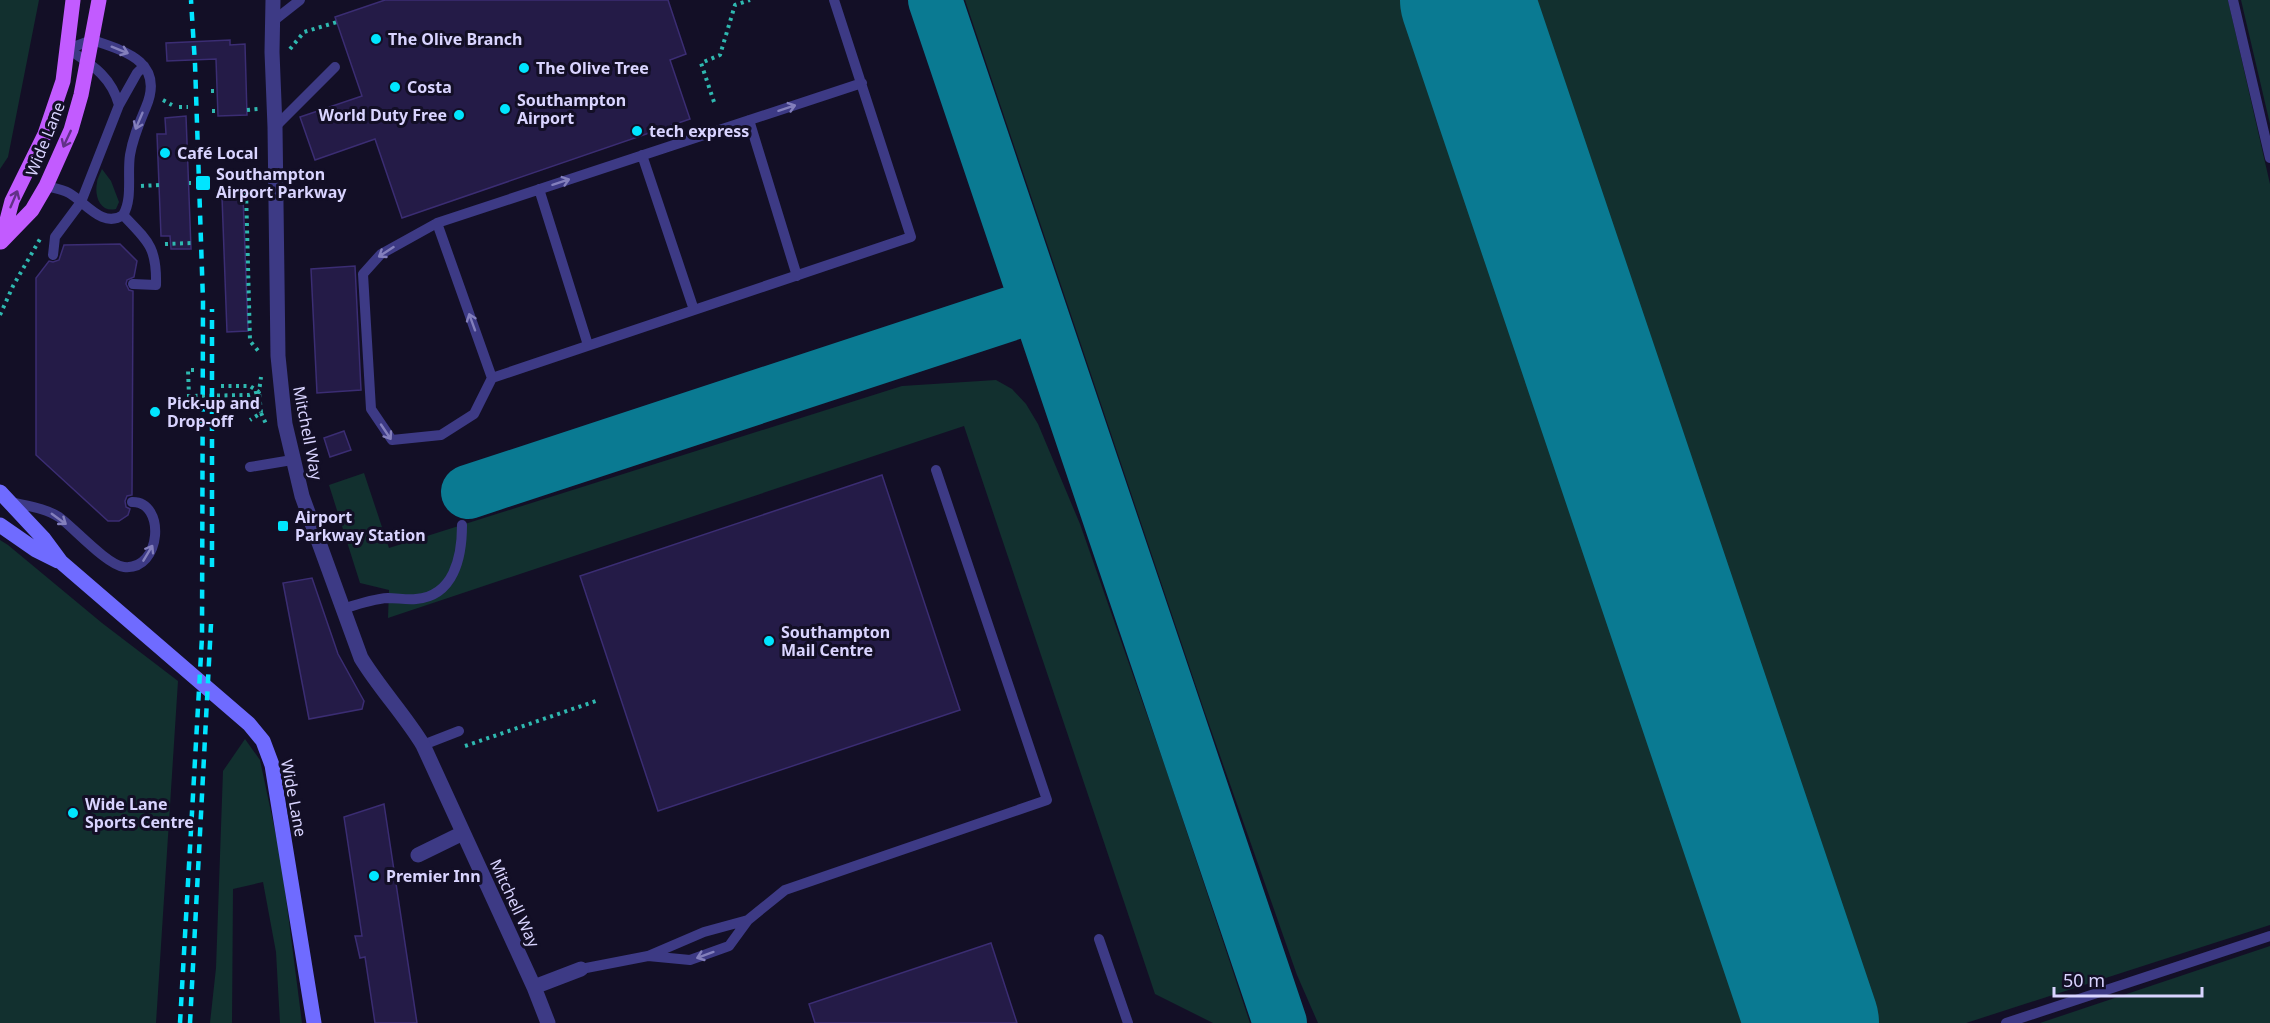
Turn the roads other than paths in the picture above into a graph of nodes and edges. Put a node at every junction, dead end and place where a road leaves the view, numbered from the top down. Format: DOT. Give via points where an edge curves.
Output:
graph roads {
  1 [pos="73,0"];
  2 [pos="99,0"];
  3 [pos="273,0"];
  4 [pos="300,0"];
  5 [pos="834,0"];
  6 [pos="2233,0"];
  7 [pos="272,22"];
  8 [pos="92,40"];
  9 [pos="68,49"];
  10 [pos="88,62"];
  11 [pos="144,66"];
  12 [pos="334,67"];
  13 [pos="862,83"];
  14 [pos="118,105"];
  15 [pos="750,120"];
  16 [pos="275,127"];
  17 [pos="642,155"];
  18 [pos="2270,158"];
  19 [pos="46,186"];
  20 [pos="539,189"];
  21 [pos="81,202"];
  22 [pos="123,215"];
  23 [pos="437,223"];
  24 [pos="0,243"];
  25 [pos="52,255"];
  26 [pos="797,276"];
  27 [pos="133,284"];
  28 [pos="694,310"];
  29 [pos="588,345"];
  30 [pos="492,378"];
  31 [pos="292,460"];
  32 [pos="250,467"];
  33 [pos="936,470"];
  34 [pos="4,497"];
  35 [pos="132,502"];
  36 [pos="0,525"];
  37 [pos="462,525"];
  38 [pos="61,562"];
  39 [pos="343,609"];
  40 [pos="459,731"];
  41 [pos="423,745"];
  42 [pos="463,833"];
  43 [pos="418,855"];
  44 [pos="748,920"];
  45 [pos="2270,936"];
  46 [pos="1099,939"];
  47 [pos="648,956"];
  48 [pos="581,969"];
  49 [pos="534,987"];
  50 [pos="314,1023"];
  51 [pos="548,1023"];
  52 [pos="1128,1023"];
  53 [pos="2006,1023"];
  1 -- 9 [label="main road, Wide Lane"];
  2 -- 8 [label="main road, Wide Lane"];
  3 -- 7 [label="street, Mitchell Way"];
  4 -- 7 [label="lane"];
  5 -- 13 [label="lane"];
  6 -- 18 [label="lane"];
  7 -- 16 [label="street, Mitchell Way"];
  8 -- 9 [label="lane"];
  8 -- 10 [label="main road, Wide Lane"];
  8 -- 11 [label="lane, one-way" via="120,49"];
  9 -- 10 [label="lane"];
  24 -- 9 [label="main road, Wide Lane, one-way" via="12,201 45,134 63,81"];
  10 -- 14 [label="lane" via="112,87"];
  10 -- 19 [label="main road, Wide Lane, one-way" via="71,130"];
  11 -- 14 [label="lane"];
  11 -- 22 [label="lane, one-way" via="150,79 150,93 132,142"];
  12 -- 16 [label="lane"];
  15 -- 13 [label="lane, one-way"];
  13 -- 26 [label="lane" via="911,237"];
  14 -- 21 [label="lane"];
  15 -- 17 [label="lane"];
  15 -- 26 [label="lane"];
  16 -- 31 [label="street, Mitchell Way" via="278,372"];
  20 -- 17 [label="lane, one-way"];
  17 -- 28 [label="lane"];
  19 -- 21 [label="lane" via="62,190"];
  19 -- 24 [label="main road, Wide Lane" via="32,210"];
  20 -- 23 [label="lane"];
  20 -- 29 [label="lane"];
  21 -- 22 [label="lane" via="105,218"];
  21 -- 25 [label="lane" via="55,237"];
  22 -- 27 [label="lane" via="154,252 157,266 156,285"];
  30 -- 23 [label="lane, one-way"];
  23 -- 30 [label="lane, one-way" via="381,254 363,274 371,409 392,440 441,435 474,414"];
  26 -- 28 [label="lane"];
  28 -- 29 [label="lane"];
  29 -- 30 [label="lane"];
  31 -- 32 [label="lane"];
  31 -- 39 [label="street, Mitchell Way"];
  33 -- 44 [label="lane" via="1047,800 785,890"];
  34 -- 35 [label="lane, one-way" via="59,517 112,563 123,567 145,560 155,538 156,527 147,508"];
  34 -- 38 [label="street, Wide Lane" via="45,539"];
  36 -- 38 [label="street, Wide Lane"];
  37 -- 39 [label="lane" via="459,560 448,584 436,593 417,599 369,600"];
  38 -- 50 [label="street, Wide Lane" via="249,724 263,741 272,765"];
  39 -- 41 [label="street, Mitchell Way" via="371,675 407,718"];
  40 -- 41 [label="lane"];
  41 -- 42 [label="street, Mitchell Way"];
  42 -- 43 [label="street"];
  42 -- 49 [label="street, Mitchell Way"];
  44 -- 47 [label="lane" via="704,932"];
  44 -- 47 [label="lane, one-way" via="729,946 696,958"];
  45 -- 53 [label="lane"];
  46 -- 52 [label="lane"];
  47 -- 48 [label="lane"];
  48 -- 49 [label="street"];
  49 -- 51 [label="street, Mitchell Way"];
}
